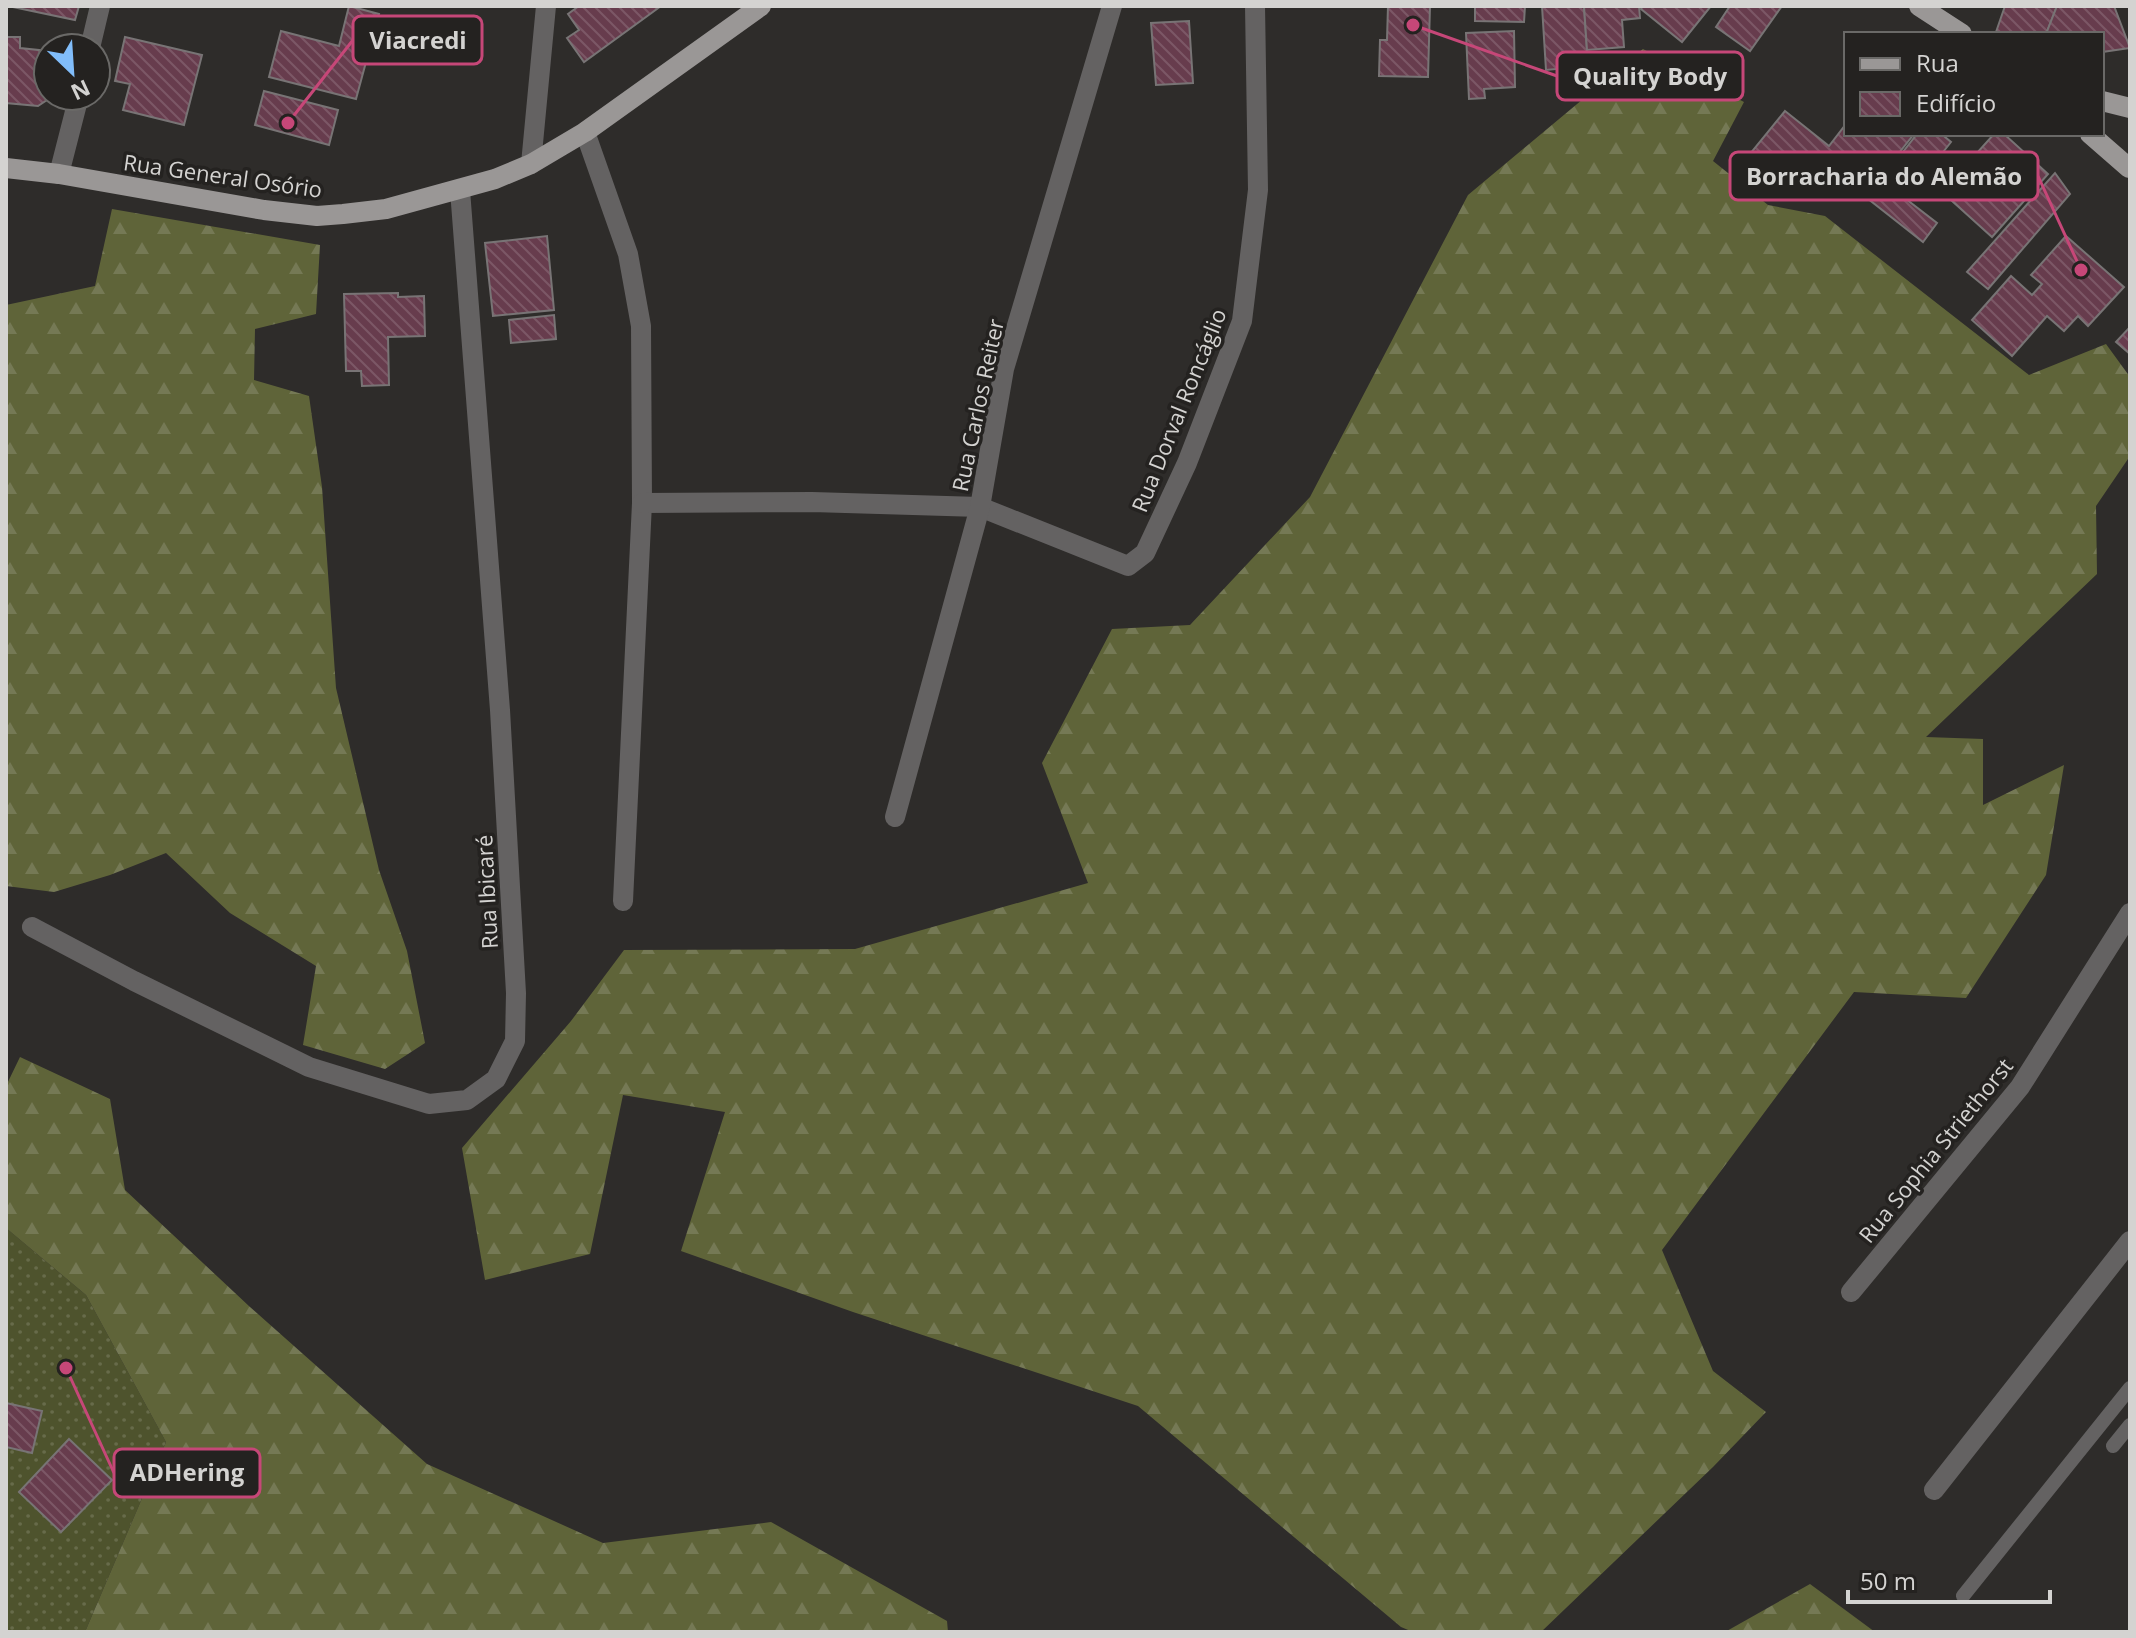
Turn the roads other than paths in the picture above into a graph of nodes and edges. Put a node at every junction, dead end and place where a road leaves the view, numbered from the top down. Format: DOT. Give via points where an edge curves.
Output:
graph roads {
  1 [pos="100,6"];
  2 [pos="546,6"];
  3 [pos="761,6"];
  4 [pos="1112,6"];
  5 [pos="1255,6"];
  6 [pos="1919,6"];
  7 [pos="94,32"];
  8 [pos="1959,32"];
  9 [pos="2104,102"];
  10 [pos="2130,108"];
  11 [pos="75,112"];
  12 [pos="585,132"];
  13 [pos="2092,136"];
  14 [pos="2130,149"];
  15 [pos="531,164"];
  16 [pos="6,168"];
  17 [pos="2130,169"];
  18 [pos="59,174"];
  19 [pos="460,190"];
  20 [pos="642,503"];
  21 [pos="980,507"];
  22 [pos="895,817"];
  23 [pos="623,901"];
  24 [pos="2130,913"];
  25 [pos="32,927"];
  26 [pos="2130,1241"];
  27 [pos="1851,1292"];
  28 [pos="2130,1388"];
  29 [pos="2130,1425"];
  30 [pos="2113,1446"];
  31 [pos="1934,1490"];
  32 [pos="1963,1596"];
  1 -- 7 [label="street"];
  2 -- 15 [label="street"];
  3 -- 12 [label="main road, Rua General Osório"];
  4 -- 21 [label="street, Rua Carlos Reiter" via="1004,369"];
  5 -- 21 [label="street, Rua Dorval Roncáglio" via="1258,190 1242,321 1187,463 1145,553 1128,566"];
  6 -- 8 [label="main road"];
  9 -- 10 [label="main road"];
  11 -- 18 [label="street"];
  12 -- 15 [label="main road, Rua General Osório"];
  12 -- 20 [label="street" via="628,254 641,326"];
  13 -- 17 [label="main road"];
  14 -- 17 [label="main road"];
  15 -- 19 [label="main road, Rua General Osório"];
  16 -- 18 [label="main road, Rua General Osório"];
  18 -- 19 [label="main road, Rua General Osório" via="317,216 386,209"];
  19 -- 25 [label="street, Rua Ibicaré" via="516,993 515,1041 496,1079 467,1100 429,1104 309,1067"];
  20 -- 21 [label="street"];
  20 -- 23 [label="street"];
  21 -- 22 [label="street, Rua Carlos Reiter"];
  24 -- 27 [label="street, Rua Sophia Striethorst" via="2020,1087"];
  26 -- 31 [label="street"];
  28 -- 32 [label="lane"];
  29 -- 30 [label="lane"];
}
